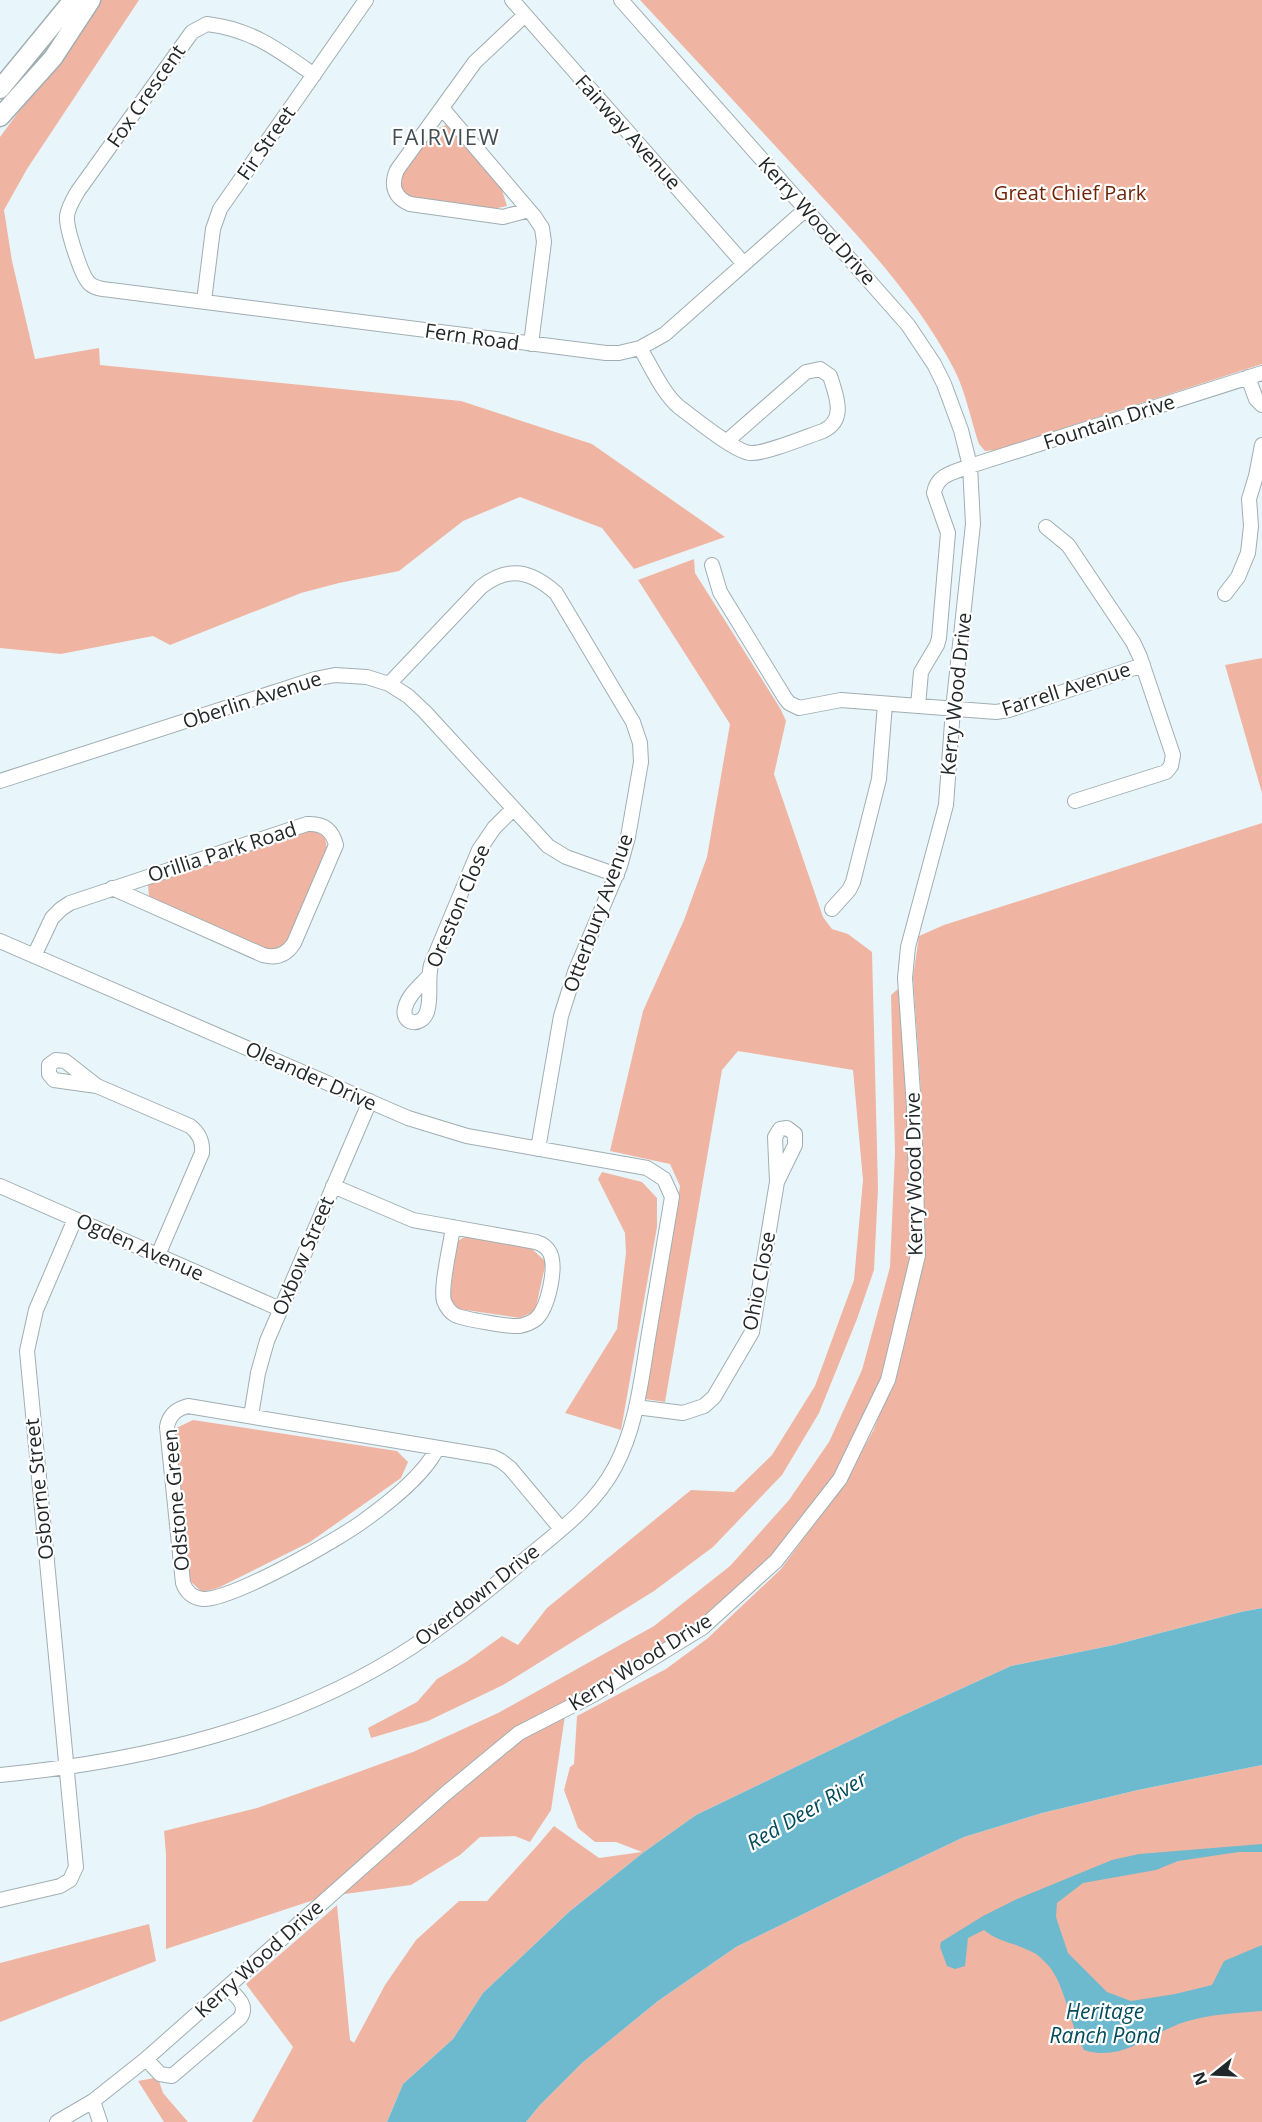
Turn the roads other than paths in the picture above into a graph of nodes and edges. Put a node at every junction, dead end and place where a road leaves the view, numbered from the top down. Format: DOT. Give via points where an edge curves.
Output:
graph roads {
  1 [pos="74,0"];
  2 [pos="91,0"];
  3 [pos="512,0"];
  4 [pos="621,0"];
  5 [pos="362,2"];
  6 [pos="525,15"];
  7 [pos="314,75"];
  8 [pos="0,89"];
  9 [pos="442,108"];
  10 [pos="0,117"];
  11 [pos="806,208"];
  12 [pos="529,210"];
  13 [pos="744,264"];
  14 [pos="89,283"];
  15 [pos="204,301"];
  16 [pos="531,344"];
  17 [pos="640,348"];
  18 [pos="1262,373"];
  19 [pos="1248,377"];
  20 [pos="1262,405"];
  21 [pos="726,441"];
  22 [pos="1262,445"];
  23 [pos="970,466"];
  24 [pos="1046,527"];
  25 [pos="712,565"];
  26 [pos="1225,594"];
  27 [pos="1143,665"];
  28 [pos="389,684"];
  29 [pos="885,704"];
  30 [pos="918,706"];
  31 [pos="953,709"];
  32 [pos="0,781"];
  33 [pos="1075,801"];
  34 [pos="513,809"];
  35 [pos="616,875"];
  36 [pos="112,888"];
  37 [pos="831,909"];
  38 [pos="0,941"];
  39 [pos="34,956"];
  40 [pos="428,977"];
  41 [pos="97,1086"];
  42 [pos="369,1101"];
  43 [pos="538,1149"];
  44 [pos="636,1165"];
  45 [pos="777,1182"];
  46 [pos="0,1186"];
  47 [pos="333,1186"];
  48 [pos="75,1219"];
  49 [pos="453,1227"];
  50 [pos="158,1255"];
  51 [pos="280,1309"];
  52 [pos="636,1407"];
  53 [pos="251,1416"];
  54 [pos="437,1449"];
  55 [pos="561,1529"];
  56 [pos="67,1768"];
  57 [pos="0,1775"];
  58 [pos="0,1900"];
  59 [pos="227,1987"];
  60 [pos="146,2059"];
  61 [pos="93,2101"];
  62 [pos="57,2122"];
  63 [pos="100,2122"];
  1 -- 8 [label="main road"];
  2 -- 10 [label="main road" via="53,58"];
  3 -- 6 [label="street, Fairway Avenue"];
  4 -- 11 [label="street, Kerry Wood Drive"];
  5 -- 7 [label="street, Fir Street"];
  6 -- 9 [label="street" via="475,62"];
  6 -- 13 [label="street, Fairway Avenue"];
  7 -- 14 [label="street, Fox Crescent" via="256,37 207,24 192,32 70,205 67,223"];
  7 -- 15 [label="street, Fir Street" via="220,209 213,229"];
  9 -- 12 [label="street"];
  9 -- 12 [label="street" via="395,173 393,187 399,198 410,204 499,217"];
  11 -- 13 [label="street, Fern Road"];
  11 -- 23 [label="street, Kerry Wood Drive" via="919,339 944,384"];
  12 -- 16 [label="street" via="542,228 544,242"];
  13 -- 17 [label="street, Fern Road" via="665,334"];
  14 -- 15 [label="street, Fern Road" via="96,288"];
  15 -- 16 [label="street, Fern Road"];
  16 -- 17 [label="street, Fern Road" via="612,354"];
  17 -- 21 [label="street" via="675,403"];
  18 -- 19 [label="street, Fountain Drive"];
  19 -- 20 [label="street"];
  19 -- 23 [label="street, Fountain Drive"];
  21 -- 21 [label="street" via="751,453 828,429 838,414 830,376 820,369 806,372"];
  22 -- 26 [label="street" via="1249,499 1248,554"];
  23 -- 30 [label="street, Fountain Drive" via="943,477 935,486 948,533 939,638 921,672"];
  23 -- 31 [label="street, Kerry Wood Drive" via="972,542"];
  24 -- 27 [label="street" via="1068,545"];
  25 -- 29 [label="street, Farrell Avenue" via="720,592 789,703 799,708 841,700"];
  27 -- 31 [label="street, Farrell Avenue" via="1009,710"];
  27 -- 33 [label="street" via="1173,755 1171,766 1160,775"];
  28 -- 32 [label="street, Oberlin Avenue" via="358,676 325,676"];
  28 -- 34 [label="street, Oberlin Avenue" via="425,712"];
  28 -- 35 [label="street, Otterbury Avenue" via="488,581 519,573 534,576 556,593 623,703 640,743 640,776"];
  29 -- 30 [label="street, Farrell Avenue"];
  29 -- 37 [label="street" via="879,779 853,882"];
  30 -- 31 [label="street, Farrell Avenue"];
  31 -- 59 [label="street, Kerry Wood Drive" via="946,805 908,947 905,978 918,1255 888,1380 840,1479 776,1561 702,1628 593,1695 519,1733"];
  34 -- 35 [label="street, Oberlin Avenue" via="544,843 560,854"];
  34 -- 40 [label="street, Oreston Close" via="479,850"];
  35 -- 43 [label="street, Otterbury Avenue" via="565,1001"];
  36 -- 36 [label="street, Orillia Park Road" via="275,957 294,943 335,850 334,839 327,828 307,824"];
  36 -- 39 [label="street, Orillia Park Road" via="61,909 48,924"];
  38 -- 39 [label="street, Oleander Drive"];
  39 -- 42 [label="street, Oleander Drive"];
  41 -- 50 [label="street" via="190,1126 201,1141 202,1153"];
  42 -- 43 [label="street, Oleander Drive" via="448,1131"];
  42 -- 47 [label="street, Oxbow Street"];
  43 -- 44 [label="street, Oleander Drive"];
  44 -- 52 [label="street, Overdown Drive" via="664,1179 672,1197"];
  45 -- 52 [label="street, Ohio Close" via="754,1326 719,1389 709,1402 690,1412"];
  46 -- 48 [label="street, Ogden Avenue"];
  47 -- 49 [label="street" via="412,1220"];
  47 -- 51 [label="street, Oxbow Street"];
  48 -- 50 [label="street, Ogden Avenue"];
  48 -- 56 [label="street, Osborne Street" via="36,1310 27,1351"];
  49 -- 49 [label="street" via="443,1291 451,1312 513,1326 536,1319 547,1302 552,1272 552,1259 546,1247"];
  50 -- 51 [label="street, Ogden Avenue"];
  51 -- 53 [label="street, Oxbow Street" via="261,1359"];
  52 -- 55 [label="street, Overdown Drive" via="614,1468 594,1499"];
  53 -- 54 [label="street, Odstone Green"];
  53 -- 54 [label="street, Odstone Green" via="188,1406 175,1411 168,1421 183,1583 196,1598 214,1598 243,1587 341,1536 424,1469"];
  54 -- 55 [label="street, Odstone Green" via="501,1461"];
  55 -- 56 [label="street, Overdown Drive" via="433,1632 323,1695 213,1736"];
  56 -- 57 [label="street, Overdown Drive"];
  56 -- 58 [label="street, Osborne Street" via="76,1861 73,1876 60,1886"];
  59 -- 60 [label="street, Kerry Wood Drive"];
  59 -- 60 [label="street" via="243,2005 243,2016 172,2076 160,2074"];
  60 -- 61 [label="street, Kerry Wood Drive"];
  61 -- 62 [label="street, Kerry Wood Drive"];
  61 -- 63 [label="street"];
}
